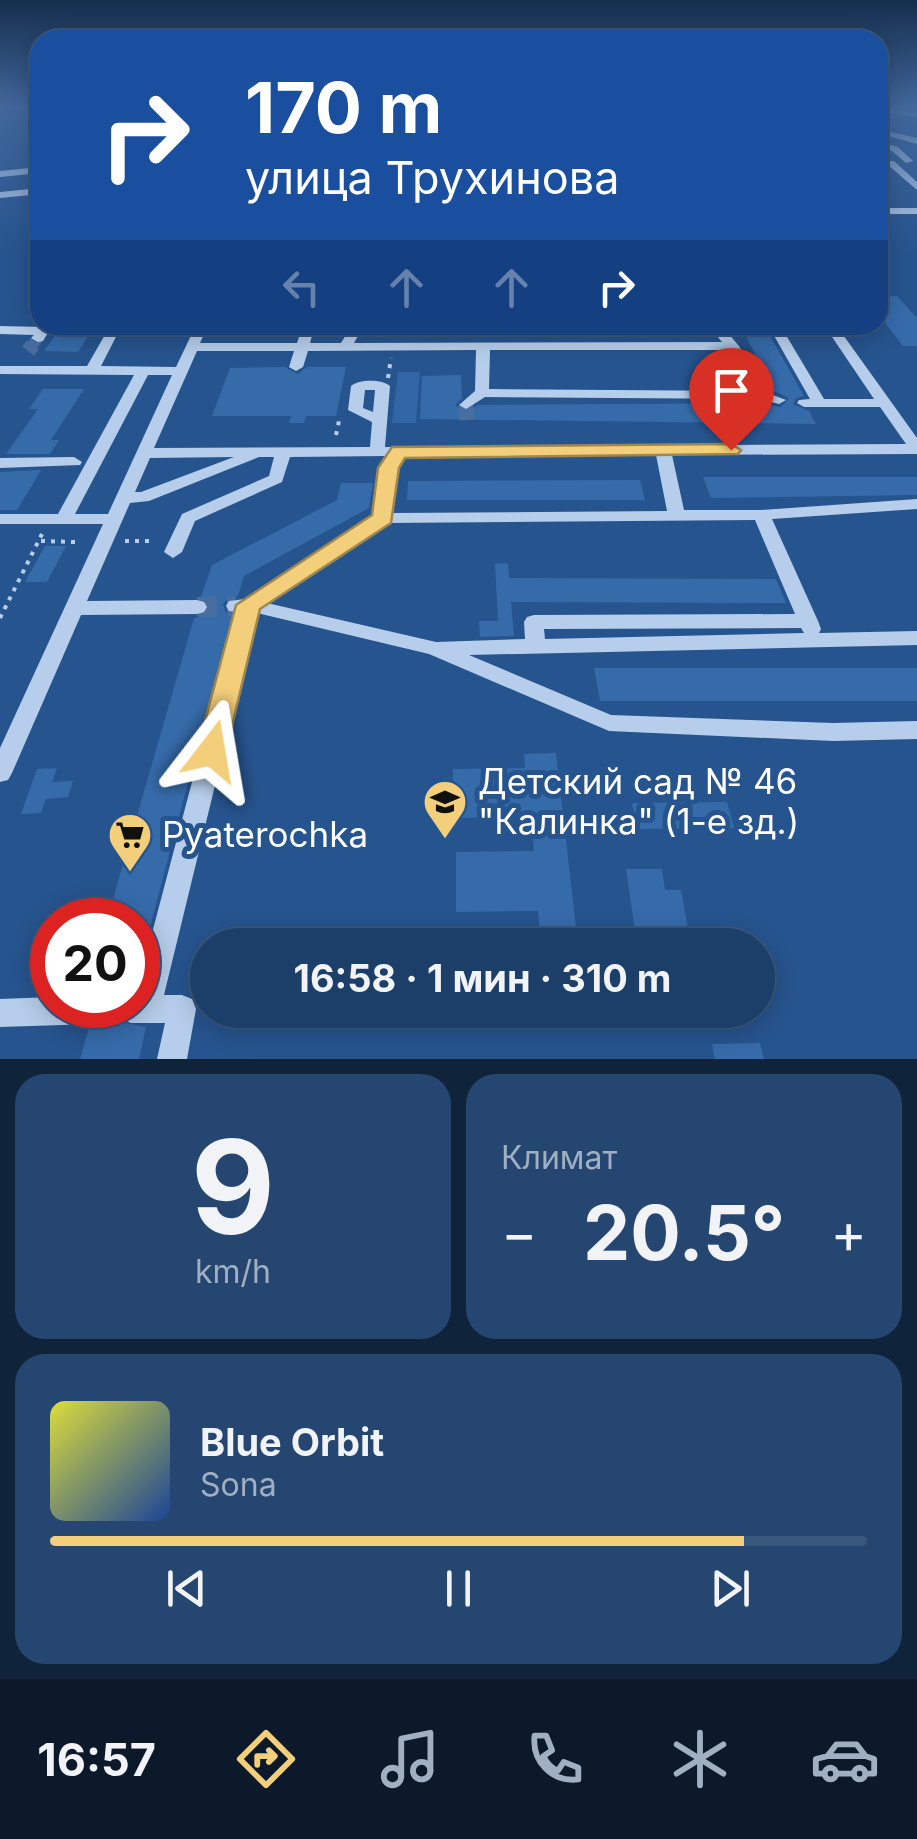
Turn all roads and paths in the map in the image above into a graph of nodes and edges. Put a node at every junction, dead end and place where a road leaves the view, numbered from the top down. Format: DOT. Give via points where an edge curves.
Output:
graph roads {
  1 [pos="913,161"];
  2 [pos="30,171"];
  3 [pos="0,174"];
  4 [pos="890,174"];
  5 [pos="902,174"];
  6 [pos="917,187"];
  7 [pos="30,193"];
  8 [pos="0,195"];
  9 [pos="888,211"];
  10 [pos="917,211"];
  11 [pos="0,330"];
  12 [pos="30,331"];
  13 [pos="111,335"];
  14 [pos="198,335"];
  15 [pos="306,335"];
  16 [pos="352,335"];
  17 [pos="723,335"];
  18 [pos="779,335"];
  19 [pos="837,335"];
  20 [pos="732,346"];
  21 [pos="193,347"];
  22 [pos="303,347"];
  23 [pos="483,347"];
  24 [pos="345,348"];
  25 [pos="396,348"];
  26 [pos="24,356"];
  27 [pos="296,367"];
  28 [pos="4,370"];
  29 [pos="92,370"];
  30 [pos="144,370"];
  31 [pos="182,371"];
  32 [pos="383,386"];
  33 [pos="482,394"];
  34 [pos="760,395"];
  35 [pos="778,400"];
  36 [pos="886,403"];
  37 [pos="340,416"];
  38 [pos="467,417"];
  39 [pos="378,419"];
  40 [pos="336,436"];
  41 [pos="917,449"];
  42 [pos="663,450"];
  43 [pos="378,451"];
  44 [pos="262,452"];
  45 [pos="283,452"];
  46 [pos="399,452"];
  47 [pos="145,454"];
  48 [pos="74,462"];
  49 [pos="0,463"];
  50 [pos="126,498"];
  51 [pos="917,504"];
  52 [pos="676,514"];
  53 [pos="761,515"];
  54 [pos="0,518"];
  55 [pos="44,518"];
  56 [pos="64,518"];
  57 [pos="383,518"];
  58 [pos="115,519"];
  59 [pos="41,541"];
  60 [pos="125,541"];
  61 [pos="153,541"];
  62 [pos="75,542"];
  63 [pos="173,552"];
  64 [pos="242,606"];
  65 [pos="197,607"];
  66 [pos="76,608"];
  67 [pos="0,618"];
  68 [pos="812,630"];
  69 [pos="917,638"];
  70 [pos="434,648"];
  71 [pos="917,730"];
  72 [pos="0,774"];
  73 [pos="30,1012"];
  74 [pos="0,1013"];
  75 [pos="172,1059"];
  1 -- 5 [label="street" via="890,164"];
  2 -- 3 [label="street"];
  4 -- 5 [label="street"];
  5 -- 6 [label="street"];
  7 -- 8 [label="street"];
  9 -- 10 [label="street"];
  11 -- 12 [label="street"];
  13 -- 29 [label="street"];
  14 -- 21 [label="street"];
  15 -- 22 [label="street"];
  16 -- 24 [label="street"];
  17 -- 20 [label="street"];
  18 -- 36 [label="street" via="812,402"];
  19 -- 36 [label="street"];
  20 -- 23 [label="street"];
  20 -- 34 [label="street"];
  21 -- 22 [label="street"];
  21 -- 31 [label="street"];
  22 -- 24 [label="street"];
  22 -- 27 [label="street"];
  23 -- 25 [label="street"];
  23 -- 33 [label="street"];
  24 -- 25 [label="street"];
  25 -- 32 [label="path"];
  26 -- 28 [label="street"];
  28 -- 29 [label="street"];
  29 -- 30 [label="street"];
  30 -- 31 [label="street"];
  30 -- 56 [label="street"];
  31 -- 47 [label="street"];
  32 -- 39 [label="street"];
  32 -- 39 [label="street" via="358,386 355,410"];
  33 -- 34 [label="street"];
  33 -- 38 [label="street"];
  34 -- 35 [label="street"];
  36 -- 41 [label="street"];
  37 -- 40 [label="path"];
  39 -- 43 [label="street"];
  41 -- 42 [label="street"];
  42 -- 46 [label="street"];
  42 -- 52 [label="street"];
  43 -- 45 [label="street"];
  43 -- 46 [label="street"];
  44 -- 45 [label="street"];
  44 -- 47 [label="street"];
  44 -- 50 [label="street"];
  45 -- 63 [label="street" via="276,479 188,518"];
  46 -- 57 [label="street" via="388,468"];
  47 -- 50 [label="street"];
  48 -- 49 [label="street"];
  50 -- 58 [label="street"];
  51 -- 53 [label="street"];
  52 -- 53 [label="street"];
  52 -- 57 [label="street"];
  53 -- 68 [label="street"];
  54 -- 55 [label="street"];
  55 -- 56 [label="street"];
  55 -- 59 [label="path"];
  56 -- 58 [label="street"];
  57 -- 64 [label="street"];
  58 -- 66 [label="street"];
  59 -- 62 [label="path"];
  59 -- 67 [label="path"];
  60 -- 61 [label="path"];
  64 -- 70 [label="street"];
  64 -- 75 [label="street" via="138,1008 182,1009"];
  65 -- 66 [label="street"];
  66 -- 72 [label="street"];
  68 -- 69 [label="street"];
  68 -- 70 [label="street"];
  70 -- 71 [label="street" via="609,723"];
  73 -- 74 [label="street"];
}
